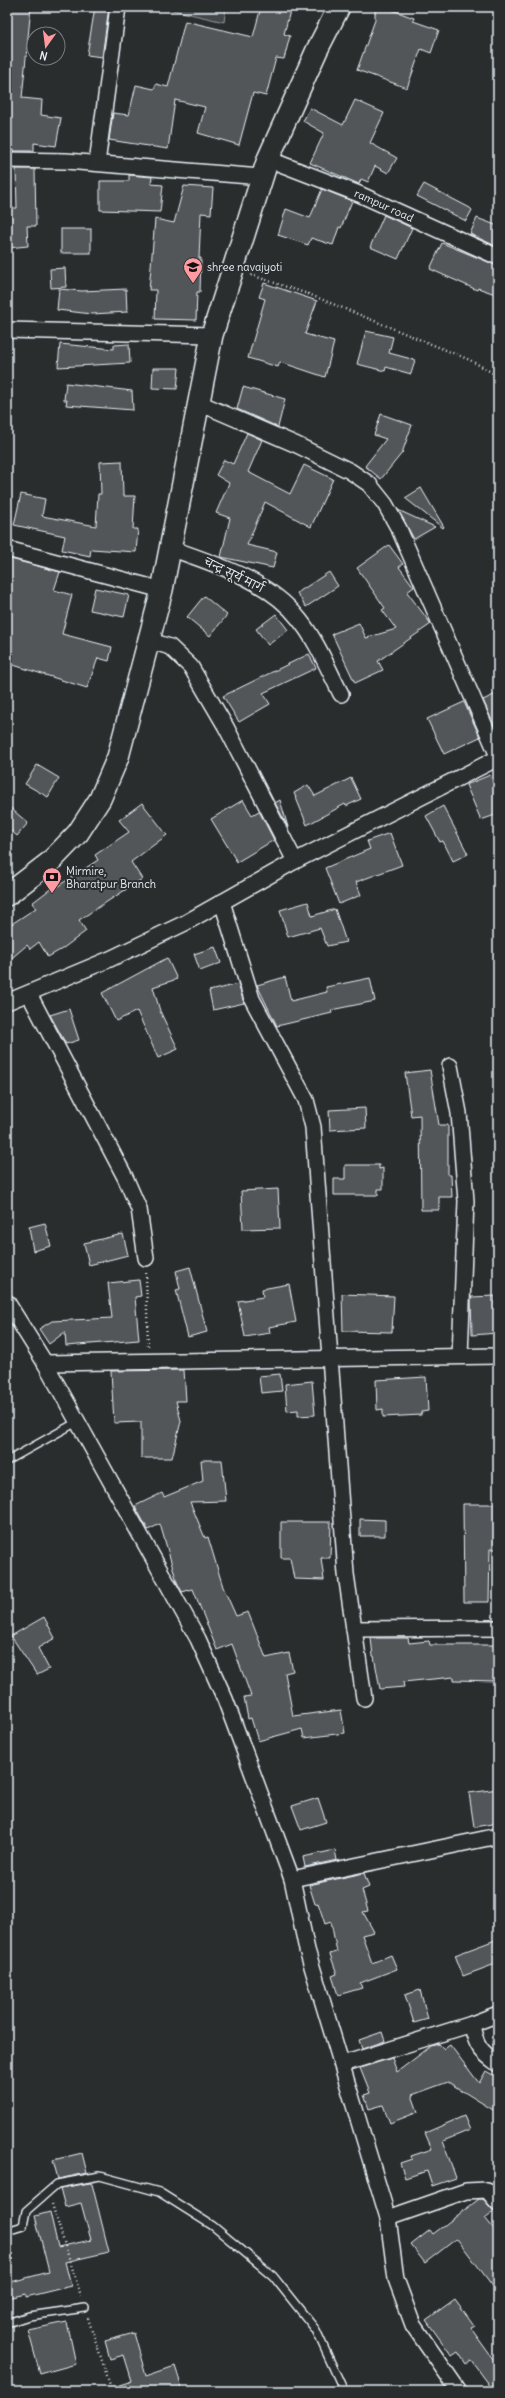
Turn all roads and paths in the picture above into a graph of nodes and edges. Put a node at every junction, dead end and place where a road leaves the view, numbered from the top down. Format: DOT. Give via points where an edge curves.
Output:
graph roads {
  1 [pos="118,7"];
  2 [pos="339,7"];
  3 [pos="7,160"];
  4 [pos="97,163"];
  5 [pos="265,168"];
  6 [pos="498,257"];
  7 [pos="232,269"];
  8 [pos="7,330"];
  9 [pos="212,335"];
  10 [pos="498,376"];
  11 [pos="197,402"];
  12 [pos="170,548"];
  13 [pos="7,549"];
  14 [pos="162,590"];
  15 [pos="148,640"];
  16 [pos="341,694"];
  17 [pos="498,757"];
  18 [pos="295,861"];
  19 [pos="7,895"];
  20 [pos="222,902"];
  21 [pos="28,994"];
  22 [pos="7,1002"];
  23 [pos="450,1066"];
  24 [pos="146,1258"];
  25 [pos="7,1302"];
  26 [pos="460,1356"];
  27 [pos="498,1356"];
  28 [pos="331,1357"];
  29 [pos="148,1361"];
  30 [pos="46,1363"];
  31 [pos="77,1422"];
  32 [pos="7,1461"];
  33 [pos="498,1628"];
  34 [pos="354,1629"];
  35 [pos="364,1698"];
  36 [pos="498,1836"];
  37 [pos="292,1879"];
  38 [pos="498,2014"];
  39 [pos="472,2024"];
  40 [pos="343,2064"];
  41 [pos="498,2064"];
  42 [pos="48,2192"];
  43 [pos="498,2204"];
  44 [pos="388,2218"];
  45 [pos="7,2231"];
  46 [pos="85,2308"];
  47 [pos="7,2323"];
  48 [pos="112,2391"];
  49 [pos="344,2391"];
  50 [pos="459,2391"];
  1 -- 4 [label="street"];
  2 -- 5 [label="main road" via="317,50"];
  3 -- 4 [label="street, rampur road"];
  4 -- 5 [label="street, rampur road"];
  5 -- 6 [label="street, rampur road" via="359,194"];
  5 -- 7 [label="main road"];
  7 -- 9 [label="main road"];
  7 -- 10 [label="path" via="340,306 470,360"];
  8 -- 9 [label="street"];
  9 -- 11 [label="main road"];
  11 -- 12 [label="main road"];
  11 -- 17 [label="street" via="297,445 350,471 369,484 385,504 398,529"];
  12 -- 14 [label="main road"];
  12 -- 16 [label="street, चन्द्र सूर्य मार्ग" via="208,561 256,583 281,600 299,619"];
  13 -- 14 [label="street"];
  14 -- 15 [label="main road"];
  15 -- 18 [label="street" via="170,647 191,667 226,727"];
  15 -- 19 [label="main road" via="118,757 100,799 78,833 50,862"];
  17 -- 18 [label="street"];
  18 -- 20 [label="street"];
  20 -- 21 [label="street" via="110,960"];
  20 -- 28 [label="street" via="252,999 310,1112 314,1135"];
  21 -- 22 [label="street"];
  21 -- 24 [label="street" via="126,1177 139,1209"];
  23 -- 26 [label="street" via="460,1120 466,1201"];
  24 -- 29 [label="path"];
  25 -- 30 [label="street"];
  26 -- 27 [label="street"];
  26 -- 28 [label="street"];
  28 -- 29 [label="street"];
  28 -- 34 [label="street" via="346,1574"];
  29 -- 30 [label="street"];
  30 -- 31 [label="street"];
  31 -- 32 [label="lane"];
  31 -- 37 [label="street" via="198,1639 249,1760"];
  33 -- 34 [label="street"];
  34 -- 35 [label="street"];
  36 -- 37 [label="street"];
  37 -- 40 [label="street" via="307,1950"];
  38 -- 39 [label="street"];
  39 -- 40 [label="street"];
  39 -- 41 [label="street" via="474,2037 482,2052"];
  40 -- 44 [label="street"];
  42 -- 45 [label="lane" via="26,2212 23,2226"];
  42 -- 46 [label="path"];
  42 -- 49 [label="lane" via="57,2184 100,2176 159,2192 213,2226 273,2276 312,2324"];
  43 -- 44 [label="street" via="487,2190 466,2191"];
  44 -- 50 [label="street" via="396,2279 413,2325"];
  46 -- 47 [label="lane" via="29,2316"];
  46 -- 48 [label="path"];
}
